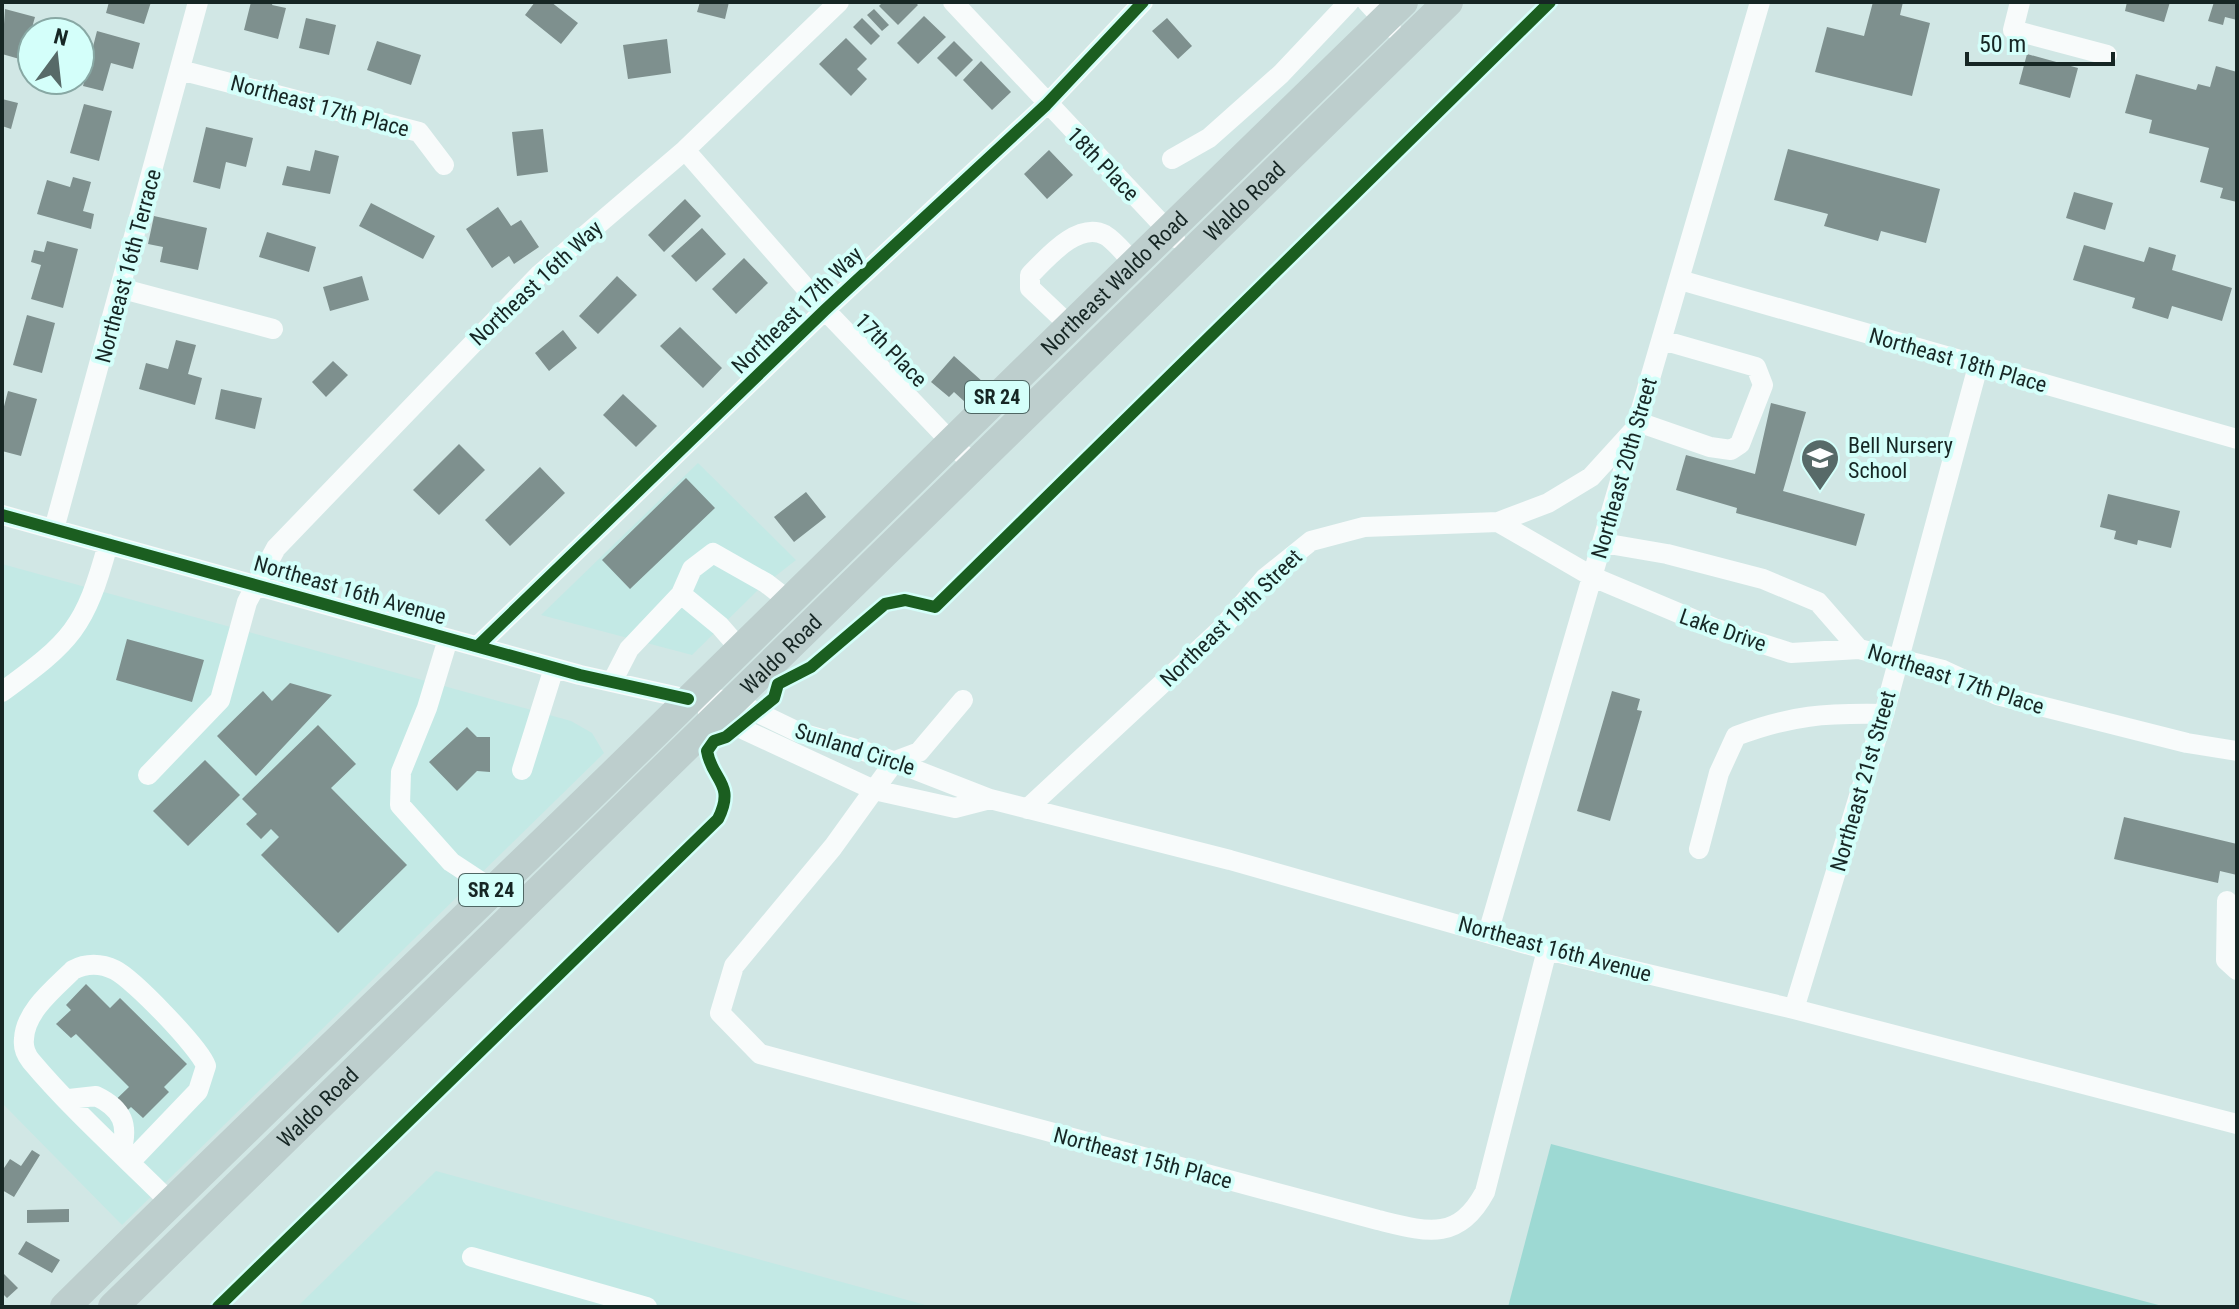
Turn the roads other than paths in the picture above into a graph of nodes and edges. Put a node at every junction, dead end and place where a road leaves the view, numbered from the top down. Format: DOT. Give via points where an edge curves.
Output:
graph roads {
  1 [pos="198,2"];
  2 [pos="839,2"];
  3 [pos="953,2"];
  4 [pos="1143,2"];
  5 [pos="1349,2"];
  6 [pos="1448,2"];
  7 [pos="1760,2"];
  8 [pos="2020,2"];
  9 [pos="1385,8"];
  10 [pos="1406,44"];
  11 [pos="2107,55"];
  12 [pos="180,70"];
  13 [pos="1046,105"];
  14 [pos="685,150"];
  15 [pos="1172,159"];
  16 [pos="444,165"];
  17 [pos="1166,229"];
  18 [pos="1190,255"];
  19 [pos="1133,262"];
  20 [pos="1680,280"];
  21 [pos="123,289"];
  22 [pos="825,310"];
  23 [pos="1069,325"];
  24 [pos="273,329"];
  25 [pos="1662,340"];
  26 [pos="1978,366"];
  27 [pos="1637,425"];
  28 [pos="2237,439"];
  29 [pos="951,442"];
  30 [pos="975,467"];
  31 [pos="2,515"];
  32 [pos="1498,522"];
  33 [pos="54,529"];
  34 [pos="1603,543"];
  35 [pos="108,544"];
  36 [pos="827,563"];
  37 [pos="1593,577"];
  38 [pos="255,585"];
  39 [pos="681,594"];
  40 [pos="789,601"];
  41 [pos="448,639"];
  42 [pos="478,646"];
  43 [pos="740,649"];
  44 [pos="1859,649"];
  45 [pos="1898,658"];
  46 [pos="554,668"];
  47 [pos="612,682"];
  48 [pos="2,692"];
  49 [pos="688,699"];
  50 [pos="963,700"];
  51 [pos="723,709"];
  52 [pos="1884,714"];
  53 [pos="2237,751"];
  54 [pos="895,761"];
  55 [pos="522,770"];
  56 [pos="148,775"];
  57 [pos="874,790"];
  58 [pos="990,799"];
  59 [pos="1027,809"];
  60 [pos="1699,849"];
  61 [pos="492,889"];
  62 [pos="2227,901"];
  63 [pos="1488,933"];
  64 [pos="1547,950"];
  65 [pos="2237,970"];
  66 [pos="1794,1009"];
  67 [pos="2237,1124"];
  68 [pos="125,1157"];
  69 [pos="170,1202"];
  70 [pos="472,1257"];
  71 [pos="65,1307"];
  72 [pos="113,1307"];
  73 [pos="647,1307"];
  1 -- 12 [label="street, Northeast 16th Terrace"];
  2 -- 14 [label="street, Northeast 16th Way"];
  3 -- 13 [label="street, 18th Place"];
  4 -- 13 [label="street, Northeast 17th Way"];
  5 -- 15 [label="street" via="1281,74 1209,138"];
  6 -- 10 [label="highway, Waldo Road / SR 24"];
  7 -- 20 [label="street, Northeast 20th Street"];
  8 -- 11 [label="street" via="2013,30"];
  9 -- 10 [label="street"];
  9 -- 17 [label="highway, Northeast Waldo Road / SR 24"];
  10 -- 18 [label="highway, Waldo Road / SR 24"];
  12 -- 16 [label="street, Northeast 17th Place" via="419,132"];
  12 -- 21 [label="street, Northeast 16th Terrace"];
  13 -- 17 [label="street, 18th Place"];
  13 -- 22 [label="street, Northeast 17th Way"];
  14 -- 22 [label="street, 17th Place"];
  14 -- 38 [label="street, Northeast 16th Way" via="517,296 276,548"];
  17 -- 18 [label="street, 18th Place"];
  17 -- 19 [label="highway, Northeast Waldo Road / SR 24"];
  18 -- 30 [label="highway, Waldo Road / SR 24"];
  19 -- 23 [label="highway, Northeast Waldo Road / SR 24"];
  19 -- 23 [label="street" via="1107,236 1091,232 1074,237 1039,267 1029,278 1030,288"];
  20 -- 25 [label="street, Northeast 20th Street"];
  20 -- 26 [label="street, Northeast 18th Place"];
  21 -- 24 [label="street"];
  21 -- 33 [label="street, Northeast 16th Terrace"];
  22 -- 29 [label="street, 17th Place"];
  22 -- 42 [label="street, Northeast 17th Way"];
  23 -- 29 [label="highway, Northeast Waldo Road / SR 24"];
  25 -- 27 [label="street, Northeast 20th Street"];
  25 -- 27 [label="street" via="1756,367 1763,385 1740,444 1731,450"];
  26 -- 28 [label="street, Northeast 18th Place"];
  26 -- 45 [label="street, Northeast 21st Street"];
  27 -- 32 [label="street, Northeast 19th Street" via="1591,477 1548,503"];
  27 -- 34 [label="street, Northeast 20th Street"];
  29 -- 30 [label="street, 17th Place"];
  29 -- 36 [label="highway, Northeast Waldo Road / SR 24"];
  30 -- 51 [label="highway, Waldo Road / SR 24"];
  31 -- 33 [label="street, Northeast 16th Avenue"];
  32 -- 37 [label="street, Lake Drive"];
  32 -- 59 [label="street, Northeast 19th Street" via="1364,527 1311,541 1265,578 1221,629"];
  33 -- 35 [label="street, Northeast 16th Avenue"];
  34 -- 37 [label="street, Northeast 20th Street"];
  34 -- 44 [label="street, Northeast 17th Place" via="1749,575 1804,596 1818,602"];
  35 -- 38 [label="street, Northeast 16th Avenue"];
  35 -- 48 [label="street" via="90,606 70,638"];
  36 -- 40 [label="highway, Waldo Road / SR 24"];
  37 -- 44 [label="street, Lake Drive" via="1645,602 1791,653"];
  37 -- 63 [label="street, Northeast 20th Street"];
  38 -- 41 [label="street, Northeast 16th Avenue"];
  38 -- 56 [label="street, Northeast 16th Way" via="220,700"];
  39 -- 40 [label="street" via="692,569 713,553"];
  39 -- 43 [label="street"];
  39 -- 47 [label="street" via="629,649"];
  40 -- 43 [label="highway, Waldo Road / SR 24"];
  41 -- 42 [label="street, Northeast 16th Avenue"];
  41 -- 61 [label="street" via="401,772 400,805 451,862"];
  42 -- 46 [label="street, Northeast 16th Avenue"];
  43 -- 49 [label="highway, Waldo Road / SR 24"];
  44 -- 45 [label="street, Northeast 17th Place"];
  45 -- 52 [label="street, Northeast 21st Street"];
  45 -- 53 [label="street, Northeast 17th Place" via="1943,670 1997,695"];
  46 -- 47 [label="street, Northeast 16th Avenue"];
  46 -- 55 [label="street"];
  47 -- 49 [label="street, Northeast 16th Avenue"];
  49 -- 51 [label="street, Sunland Circle"];
  49 -- 61 [label="highway, Waldo Road / SR 24"];
  50 -- 54 [label="street" via="919,752"];
  51 -- 54 [label="street, Sunland Circle"];
  51 -- 57 [label="street, Sunland Circle"];
  51 -- 72 [label="highway, Waldo Road / SR 24"];
  52 -- 60 [label="street" via="1817,713 1736,736 1719,773"];
  52 -- 66 [label="street, Northeast 21st Street"];
  54 -- 57 [label="street"];
  54 -- 58 [label="street, Sunland Circle"];
  57 -- 58 [label="street, Northeast 16th Avenue" via="955,808"];
  57 -- 64 [label="street, Northeast 15th Place" via="734,966 720,1013 760,1054 1416,1230 1448,1229 1472,1216 1485,1192"];
  58 -- 59 [label="street, Northeast 16th Avenue"];
  59 -- 63 [label="street, Northeast 16th Avenue"];
  61 -- 69 [label="highway, Waldo Road / SR 24"];
  62 -- 65 [label="street" via="2226,960"];
  63 -- 64 [label="street, Northeast 16th Avenue"];
  64 -- 66 [label="street, Northeast 16th Avenue"];
  66 -- 67 [label="street, Northeast 16th Avenue"];
  68 -- 68 [label="street" via="29,1060 25,1049 30,1017 82,965 105,966 126,978 197,1049 206,1066 198,1091"];
  68 -- 69 [label="street"];
  69 -- 71 [label="highway, Waldo Road / SR 24"];
  70 -- 73 [label="street"];
}
